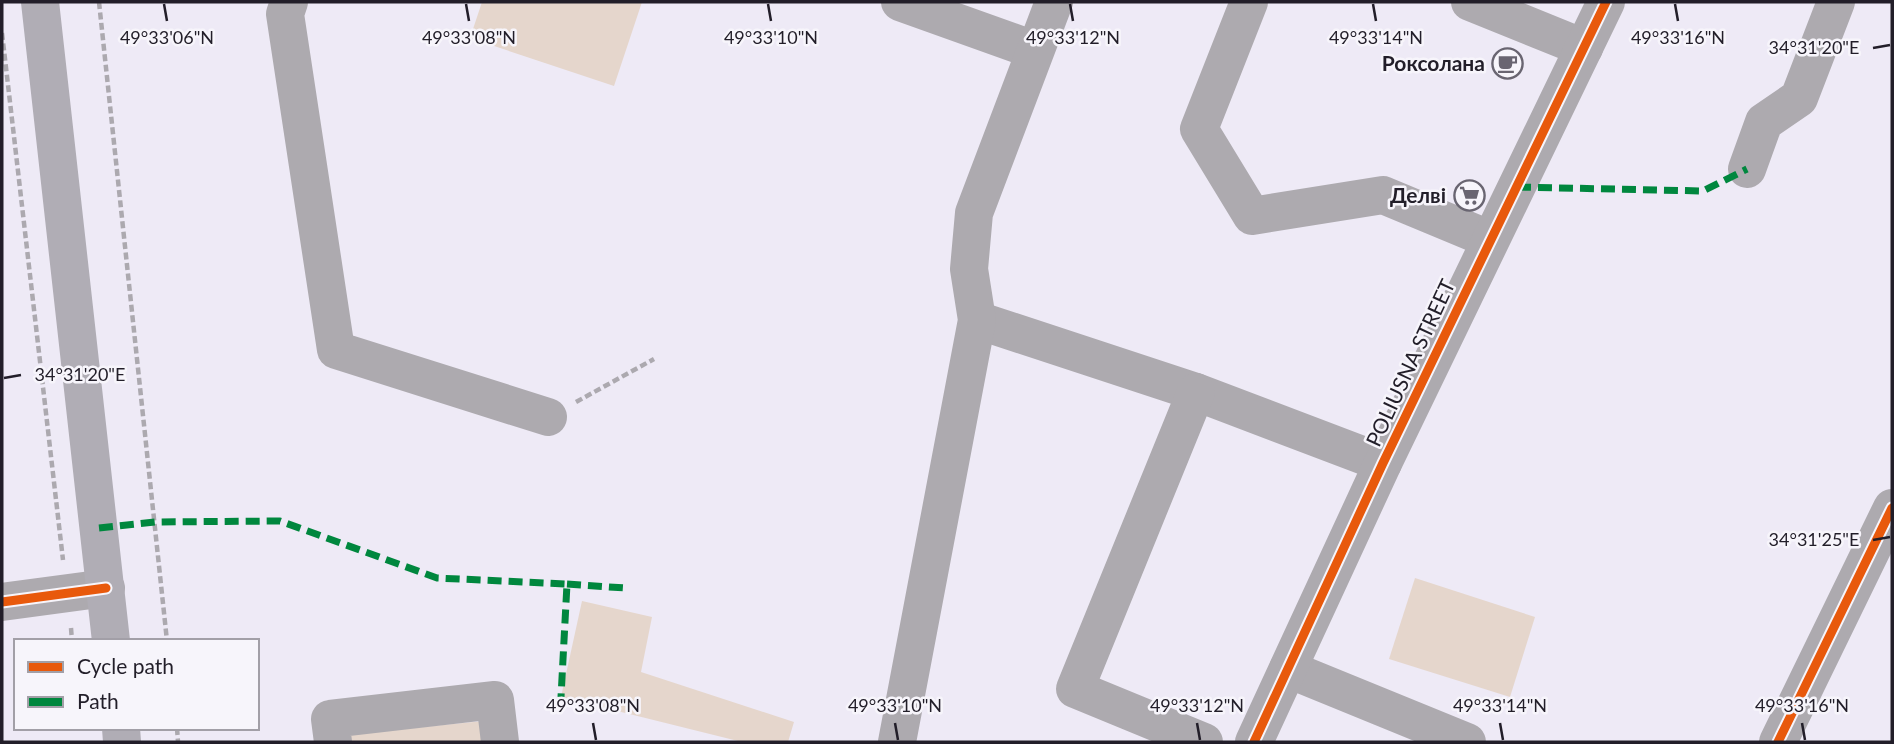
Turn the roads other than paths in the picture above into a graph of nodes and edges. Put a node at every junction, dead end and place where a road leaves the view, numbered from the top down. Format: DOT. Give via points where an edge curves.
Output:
graph roads {
  1 [pos="40,2"];
  2 [pos="289,2"];
  3 [pos="900,2"];
  4 [pos="1054,2"];
  5 [pos="1249,2"];
  6 [pos="1470,2"];
  7 [pos="1606,2"];
  8 [pos="1836,2"];
  9 [pos="1584,48"];
  10 [pos="1034,50"];
  11 [pos="1747,169"];
  12 [pos="1489,239"];
  13 [pos="977,320"];
  14 [pos="1196,392"];
  15 [pos="548,417"];
  16 [pos="1382,463"];
  17 [pos="1892,508"];
  18 [pos="106,588"];
  19 [pos="2,602"];
  20 [pos="111,639"];
  21 [pos="1288,669"];
  22 [pos="333,742"];
  23 [pos="500,742"];
  24 [pos="897,742"];
  25 [pos="1204,742"];
  26 [pos="1254,742"];
  27 [pos="1467,742"];
  28 [pos="1779,742"];
  1 -- 18 [label="main road"];
  2 -- 15 [label="street" via="285,14 336,350"];
  3 -- 10 [label="street"];
  4 -- 10 [label="street"];
  5 -- 12 [label="street" via="1199,129 1252,216 1383,195"];
  6 -- 9 [label="street"];
  7 -- 9 [label="street, POLIUSNA STREET"];
  8 -- 11 [label="street" via="1799,98 1764,122"];
  9 -- 12 [label="street, POLIUSNA STREET"];
  10 -- 13 [label="street" via="974,212 968,269"];
  12 -- 16 [label="street, POLIUSNA STREET"];
  13 -- 14 [label="street"];
  13 -- 24 [label="street"];
  14 -- 16 [label="street"];
  14 -- 25 [label="street" via="1075,689"];
  16 -- 21 [label="street, POLIUSNA STREET"];
  17 -- 28 [label="street"];
  18 -- 19 [label="street"];
  18 -- 20 [label="main road"];
  21 -- 26 [label="street, POLIUSNA STREET"];
  21 -- 27 [label="street"];
  22 -- 23 [label="street" via="330,719 495,700"];
}
